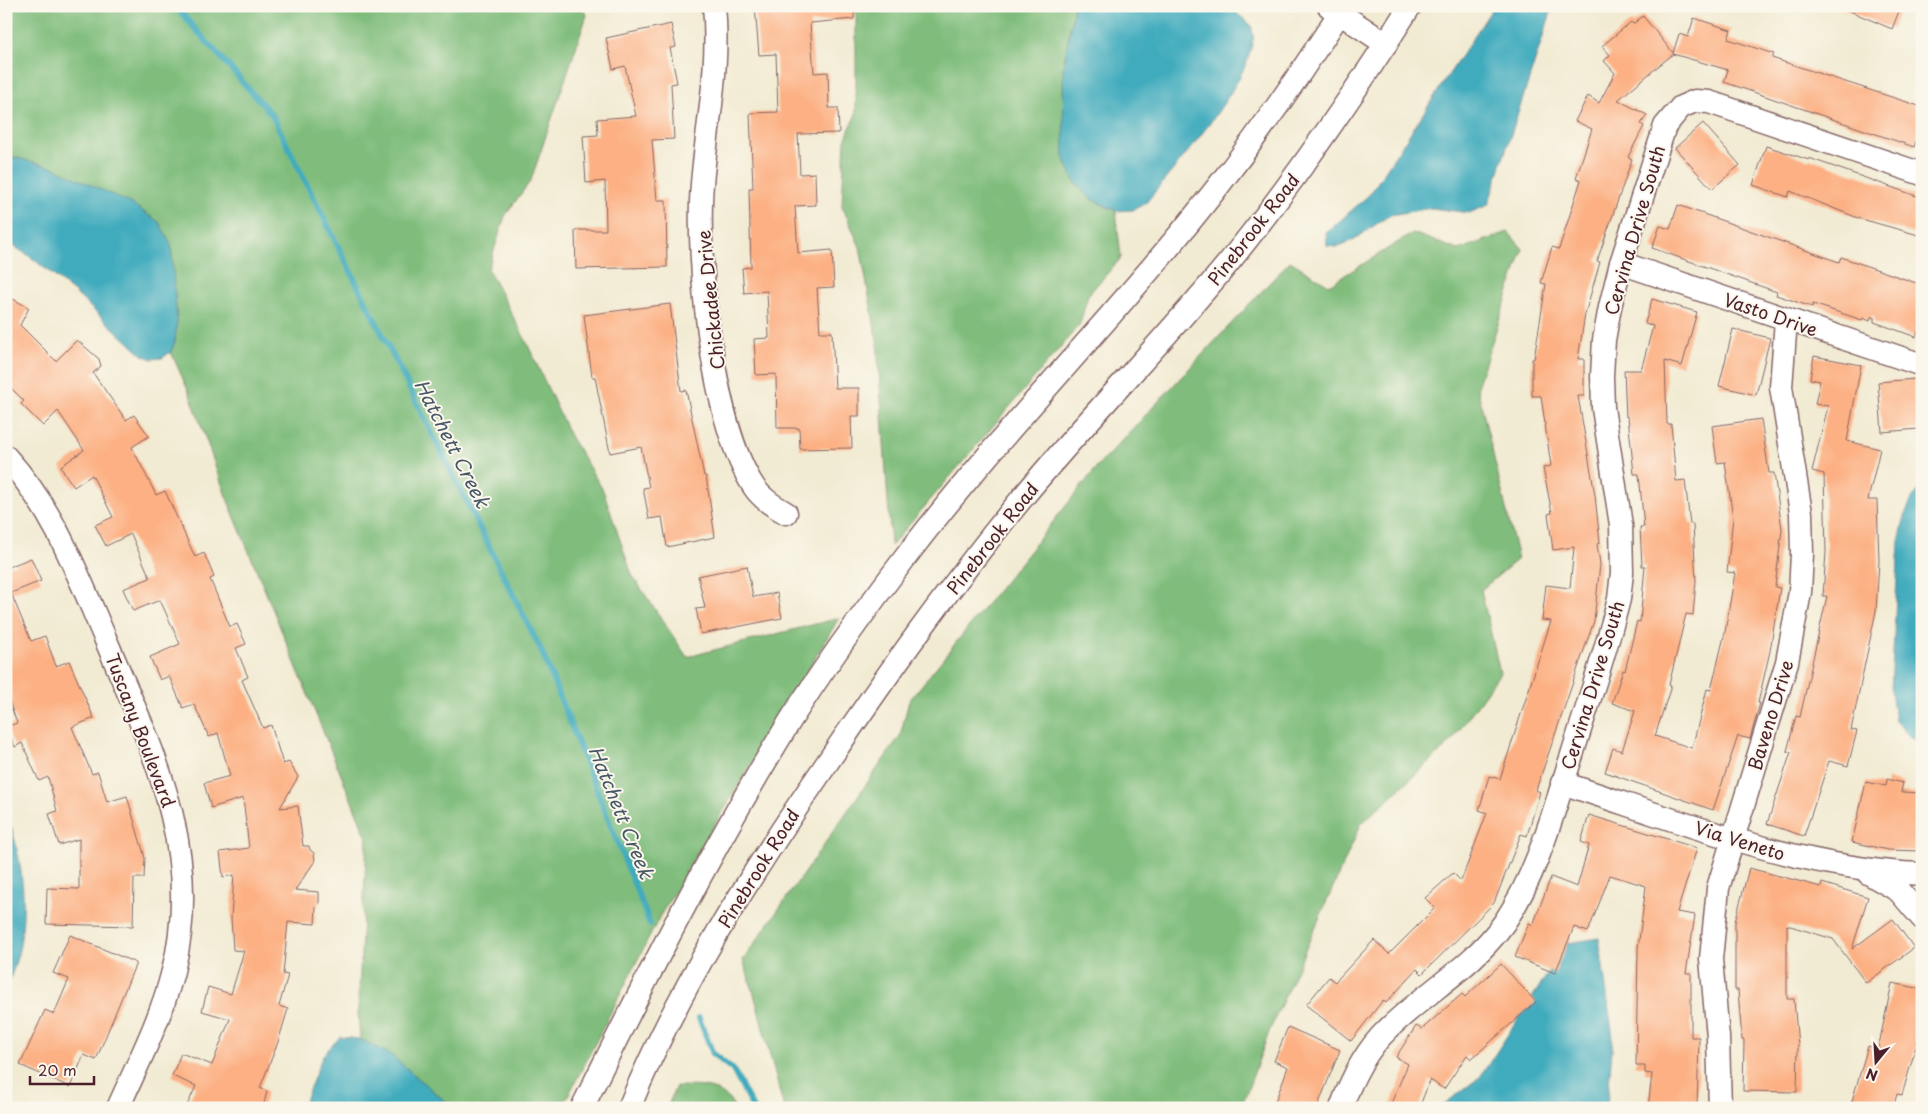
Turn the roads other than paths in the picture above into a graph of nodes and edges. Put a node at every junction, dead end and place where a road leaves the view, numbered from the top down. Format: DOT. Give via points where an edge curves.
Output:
graph roads {
  1 [pos="714,6"];
  2 [pos="1410,6"];
  3 [pos="1338,9"];
  4 [pos="1386,44"];
  5 [pos="1922,174"];
  6 [pos="1621,263"];
  7 [pos="1786,320"];
  8 [pos="1922,365"];
  9 [pos="6,457"];
  10 [pos="786,513"];
  11 [pos="1562,783"];
  12 [pos="1732,839"];
  13 [pos="1845,867"];
  14 [pos="1922,874"];
  15 [pos="1922,918"];
  16 [pos="118,1108"];
  17 [pos="582,1108"];
  18 [pos="629,1108"];
  19 [pos="1341,1108"];
  20 [pos="1720,1108"];
  1 -- 10 [label="street, Chickadee Drive" via="714,87 701,216 710,333 725,408 746,472 761,496"];
  2 -- 4 [label="street, Pinebrook Road"];
  3 -- 4 [label="street"];
  3 -- 17 [label="street" via="1300,75 1216,189 985,457 845,640 790,723 745,800 657,960"];
  4 -- 18 [label="street, Pinebrook Road" via="1293,179 1230,261 1023,498 902,655 744,885 670,1021"];
  5 -- 6 [label="street, Cervina Drive South" via="1709,102 1695,101 1681,107 1665,126"];
  6 -- 7 [label="street, Vasto Drive"];
  6 -- 11 [label="street, Cervina Drive South" via="1604,340 1602,376 1603,408 1621,525 1622,573 1619,599"];
  7 -- 8 [label="street, Vasto Drive"];
  7 -- 12 [label="street, Baveno Drive" via="1781,387 1801,513 1800,592 1787,662"];
  9 -- 16 [label="street, Tuscany Boulevard" via="58,529 164,781 179,847 182,911 174,971 153,1031"];
  11 -- 12 [label="street, Via Veneto"];
  11 -- 19 [label="street, Cervina Drive South" via="1531,874 1504,922 1472,960 1385,1031 1357,1071"];
  12 -- 13 [label="street, Via Veneto"];
  12 -- 20 [label="street, Baveno Drive" via="1718,888 1711,959"];
  13 -- 14 [label="street, Via Veneto"];
  13 -- 15 [label="street" via="1867,873 1899,891"];
}
